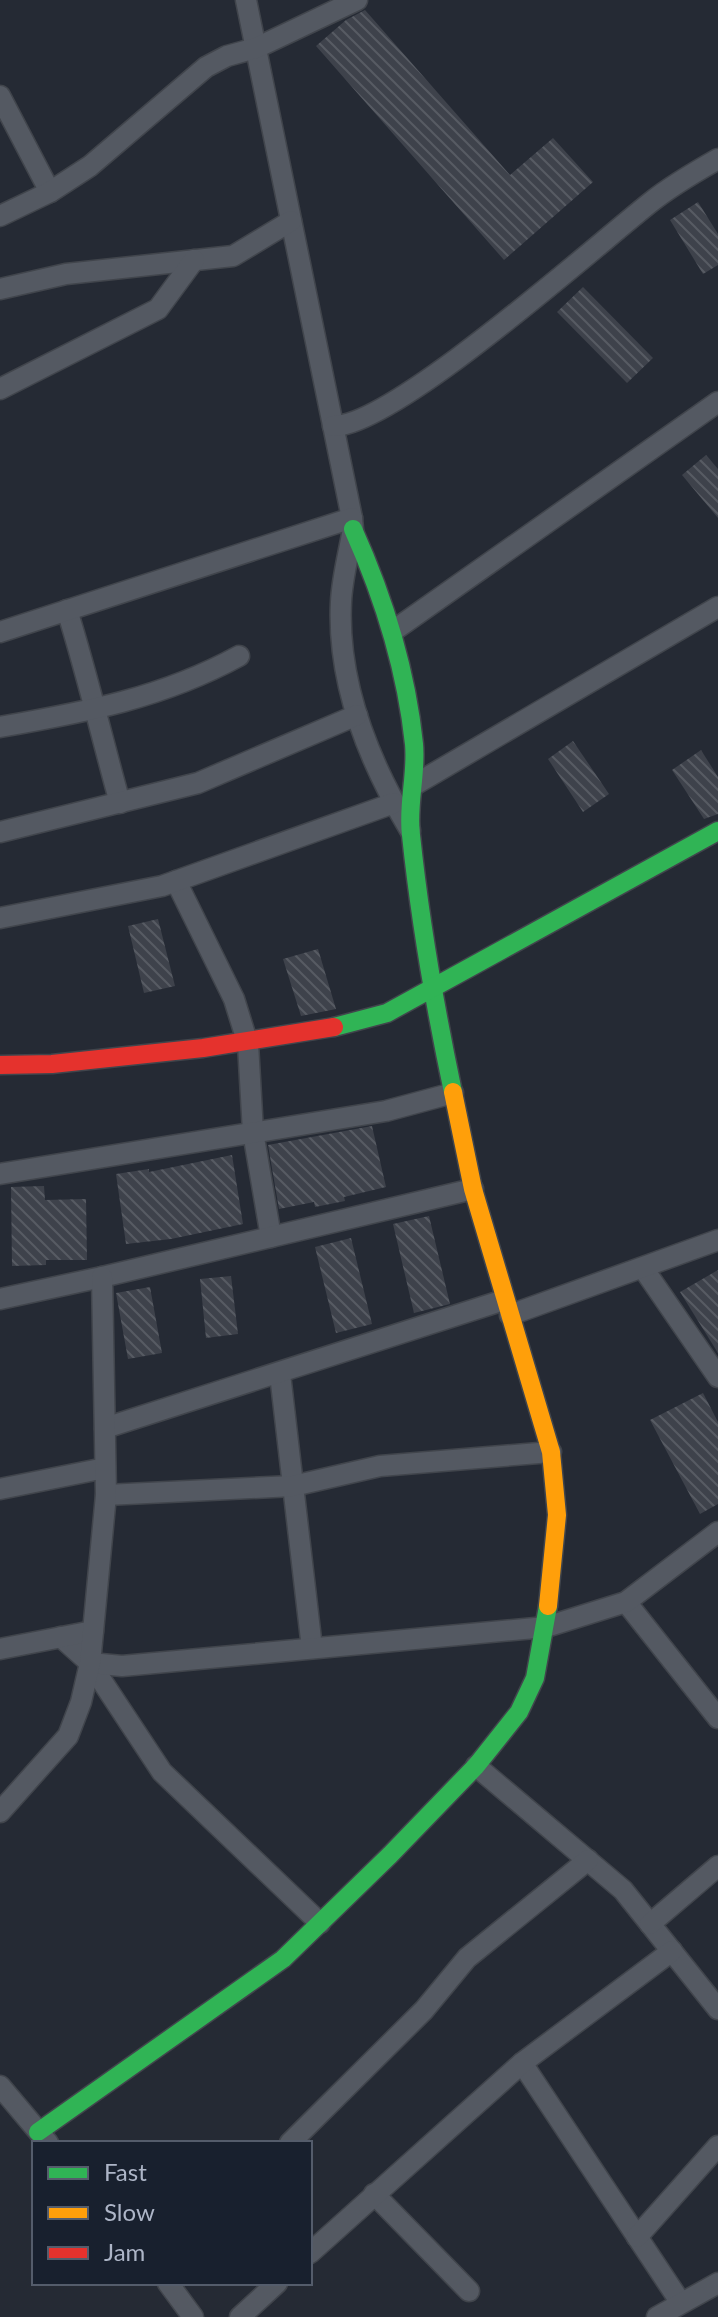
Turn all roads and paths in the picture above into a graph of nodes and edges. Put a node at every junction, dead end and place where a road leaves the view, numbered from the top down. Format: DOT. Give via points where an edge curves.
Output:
graph roads {
  1 [pos="246,0"];
  2 [pos="357,0"];
  3 [pos="256,48"];
  4 [pos="0,96"];
  5 [pos="718,159"];
  6 [pos="50,192"];
  7 [pos="0,216"];
  8 [pos="291,221"];
  9 [pos="194,260"];
  10 [pos="0,289"];
  11 [pos="0,389"];
  12 [pos="718,402"];
  13 [pos="333,426"];
  14 [pos="352,524"];
  15 [pos="718,607"];
  16 [pos="67,610"];
  17 [pos="393,631"];
  18 [pos="0,632"];
  19 [pos="239,656"];
  20 [pos="95,711"];
  21 [pos="357,715"];
  22 [pos="0,727"];
  23 [pos="414,785"];
  24 [pos="120,803"];
  25 [pos="394,803"];
  26 [pos="410,830"];
  27 [pos="718,831"];
  28 [pos="0,832"];
  29 [pos="176,881"];
  30 [pos="0,918"];
  31 [pos="432,990"];
  32 [pos="248,1044"];
  33 [pos="0,1065"];
  34 [pos="453,1093"];
  35 [pos="253,1132"];
  36 [pos="0,1174"];
  37 [pos="473,1189"];
  38 [pos="271,1237"];
  39 [pos="718,1240"];
  40 [pos="643,1268"];
  41 [pos="102,1277"];
  42 [pos="0,1299"];
  43 [pos="507,1308"];
  44 [pos="280,1374"];
  45 [pos="718,1377"];
  46 [pos="105,1428"];
  47 [pos="551,1452"];
  48 [pos="105,1468"];
  49 [pos="293,1486"];
  50 [pos="0,1489"];
  51 [pos="106,1495"];
  52 [pos="718,1532"];
  53 [pos="626,1602"];
  54 [pos="546,1627"];
  55 [pos="93,1631"];
  56 [pos="61,1637"];
  57 [pos="312,1648"];
  58 [pos="0,1649"];
  59 [pos="90,1663"];
  60 [pos="718,1718"];
  61 [pos="476,1766"];
  62 [pos="0,1812"];
  63 [pos="588,1860"];
  64 [pos="718,1866"];
  65 [pos="320,1923"];
  66 [pos="650,1924"];
  67 [pos="672,1951"];
  68 [pos="718,2009"];
  69 [pos="522,2063"];
  70 [pos="0,2086"];
  71 [pos="43,2137"];
  72 [pos="292,2141"];
  73 [pos="718,2146"];
  74 [pos="374,2194"];
  75 [pos="637,2237"];
  76 [pos="312,2251"];
  77 [pos="718,2283"];
  78 [pos="169,2285"];
  79 [pos="275,2285"];
  80 [pos="469,2291"];
  81 [pos="681,2303"];
  82 [pos="193,2317"];
  83 [pos="240,2317"];
  84 [pos="657,2317"];
  1 -- 3 [label="street"];
  2 -- 3 [label="street"];
  3 -- 6 [label="street" via="206,67 90,166"];
  3 -- 8 [label="street"];
  4 -- 6 [label="street"];
  5 -- 13 [label="street" via="654,200 414,389 365,418"];
  6 -- 7 [label="street"];
  8 -- 9 [label="street" via="233,256"];
  8 -- 13 [label="street"];
  9 -- 10 [label="street" via="66,274"];
  9 -- 11 [label="street" via="158,309"];
  12 -- 17 [label="street"];
  13 -- 14 [label="street"];
  14 -- 16 [label="street"];
  14 -- 17 [label="street"];
  14 -- 21 [label="street" via="341,641"];
  15 -- 23 [label="street"];
  16 -- 18 [label="street"];
  16 -- 20 [label="street"];
  17 -- 23 [label="street" via="414,745"];
  19 -- 20 [label="street" via="198,678"];
  20 -- 22 [label="street"];
  20 -- 24 [label="street"];
  21 -- 24 [label="street" via="198,783"];
  21 -- 25 [label="street"];
  23 -- 26 [label="street"];
  24 -- 28 [label="street"];
  25 -- 26 [label="street"];
  25 -- 29 [label="street"];
  26 -- 31 [label="street"];
  27 -- 31 [label="street"];
  29 -- 30 [label="street"];
  29 -- 32 [label="street" via="234,999"];
  31 -- 32 [label="street" via="387,1013 345,1026"];
  31 -- 34 [label="street"];
  32 -- 33 [label="street"];
  32 -- 35 [label="street"];
  34 -- 35 [label="street" via="386,1111"];
  34 -- 37 [label="street"];
  35 -- 36 [label="street"];
  35 -- 38 [label="street"];
  37 -- 38 [label="street"];
  37 -- 43 [label="street"];
  38 -- 41 [label="street"];
  39 -- 40 [label="street"];
  40 -- 43 [label="street"];
  40 -- 45 [label="street"];
  41 -- 42 [label="street"];
  41 -- 46 [label="street"];
  43 -- 44 [label="street"];
  43 -- 47 [label="street"];
  44 -- 46 [label="street"];
  44 -- 49 [label="street"];
  46 -- 48 [label="street"];
  47 -- 49 [label="street" via="380,1466"];
  47 -- 54 [label="street" via="557,1515"];
  48 -- 50 [label="street"];
  48 -- 51 [label="street"];
  49 -- 51 [label="street"];
  49 -- 57 [label="street"];
  51 -- 55 [label="street"];
  52 -- 53 [label="street"];
  53 -- 54 [label="street"];
  53 -- 60 [label="street"];
  54 -- 57 [label="street"];
  54 -- 61 [label="street" via="535,1678 519,1712"];
  55 -- 56 [label="street"];
  55 -- 59 [label="street"];
  56 -- 58 [label="street"];
  56 -- 59 [label="street"];
  57 -- 59 [label="street" via="122,1666"];
  59 -- 62 [label="street" via="68,1736"];
  59 -- 65 [label="street" via="162,1772"];
  61 -- 63 [label="street"];
  61 -- 65 [label="street"];
  63 -- 66 [label="street" via="623,1890"];
  63 -- 72 [label="street" via="467,1958 424,2010"];
  64 -- 66 [label="street"];
  65 -- 71 [label="street" via="283,1959"];
  66 -- 67 [label="street"];
  67 -- 68 [label="street"];
  67 -- 69 [label="street"];
  69 -- 74 [label="street"];
  69 -- 75 [label="street"];
  70 -- 71 [label="street"];
  73 -- 75 [label="street"];
  74 -- 76 [label="street"];
  74 -- 80 [label="street"];
  75 -- 81 [label="street"];
  77 -- 81 [label="street"];
  78 -- 82 [label="street"];
  79 -- 83 [label="street"];
  81 -- 84 [label="street"];
}
